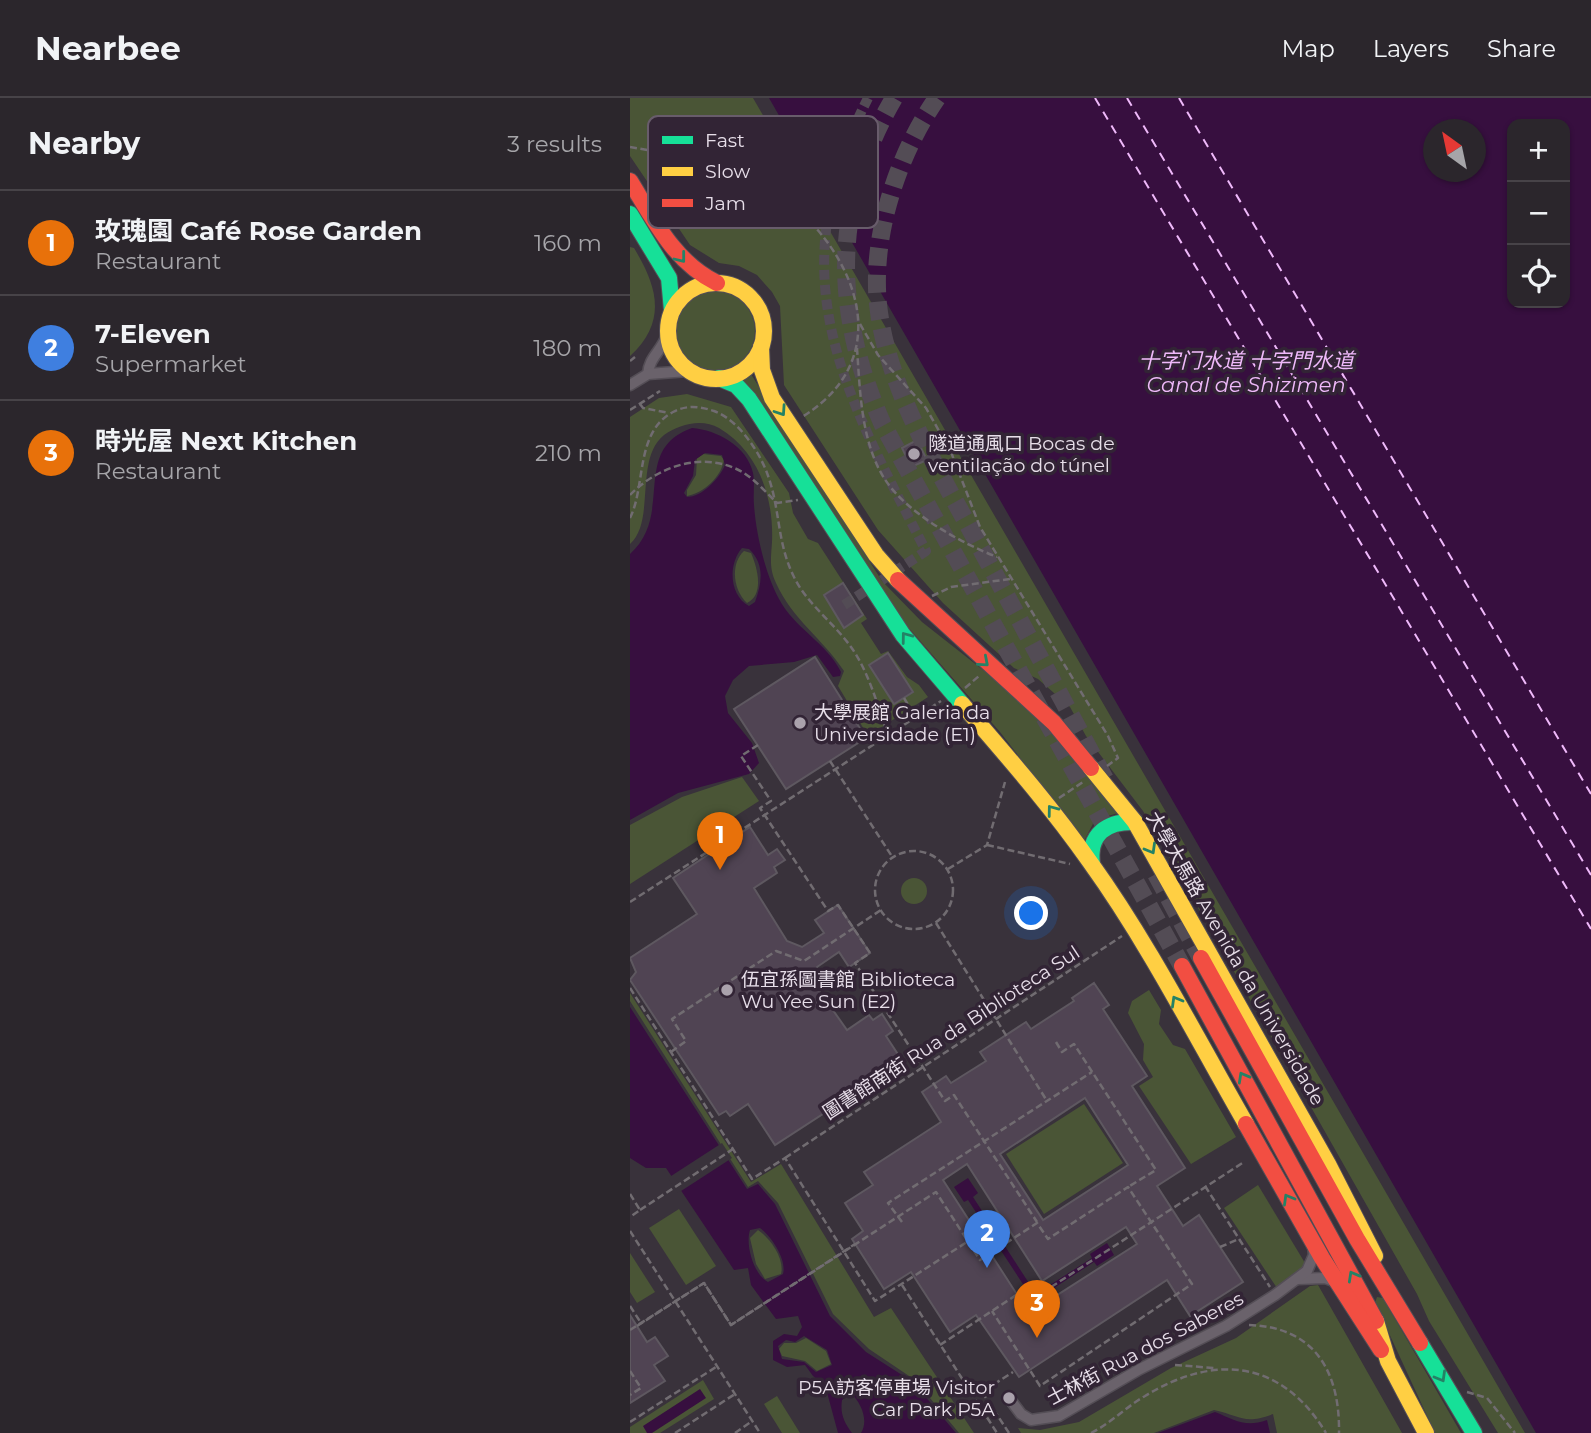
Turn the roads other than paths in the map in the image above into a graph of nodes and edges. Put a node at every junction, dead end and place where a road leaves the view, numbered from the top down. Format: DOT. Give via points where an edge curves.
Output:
graph roads {
  1 [pos="630,181"];
  2 [pos="648,208"];
  3 [pos="630,214"];
  4 [pos="661,228"];
  5 [pos="717,283"];
  6 [pos="671,314"];
  7 [pos="667,335"];
  8 [pos="761,347"];
  9 [pos="688,371"];
  10 [pos="645,375"];
  11 [pos="719,378"];
  12 [pos="630,385"];
  13 [pos="1135,822"];
  14 [pos="1092,864"];
  15 [pos="1201,958"];
  16 [pos="1182,966"];
  17 [pos="1311,1239"];
  18 [pos="1298,1279"];
  19 [pos="1339,1284"];
  20 [pos="1408,1320"];
  21 [pos="1388,1361"];
  22 [pos="1009,1398"];
  23 [pos="1426,1433"];
  24 [pos="1474,1433"];
  1 -- 2 [label="main road, one-way"];
  3 -- 6 [label="main road" via="669,278"];
  4 -- 5 [label="main road, one-way" via="682,260"];
  5 -- 6 [label="main road" via="689,291"];
  5 -- 8 [label="main road" via="741,291 758,310"];
  6 -- 7 [label="main road"];
  7 -- 9 [label="main road" via="672,352"];
  7 -- 10 [label="street"];
  8 -- 11 [label="main road" via="744,370"];
  8 -- 13 [label="main road, 大學大馬路 Avenida da Universidade, one-way" via="766,387 854,526 922,605 1054,723"];
  9 -- 10 [label="street"];
  9 -- 11 [label="main road"];
  10 -- 12 [label="street"];
  14 -- 11 [label="main road, one-way" via="1048,804 903,635 749,399 736,385"];
  13 -- 14 [label="main road" via="1121,820 1101,829 1090,849"];
  13 -- 20 [label="main road, 大學大馬路 Avenida da Universidade, one-way" via="1322,1152"];
  17 -- 14 [label="main road, one-way"];
  15 -- 20 [label="main road" via="1357,1239"];
  21 -- 16 [label="main road, one-way" via="1376,1321 1356,1281"];
  17 -- 18 [label="street" via="1314,1255"];
  17 -- 19 [label="main road"];
  18 -- 19 [label="street" via="1325,1278"];
  18 -- 22 [label="street, 士林街 Rua dos Saberes" via="1226,1326 1051,1419 1026,1418"];
  19 -- 21 [label="main road"];
  20 -- 24 [label="main road, 大學大馬路 Avenida da Universidade, one-way"];
  21 -- 23 [label="main road"];
}
